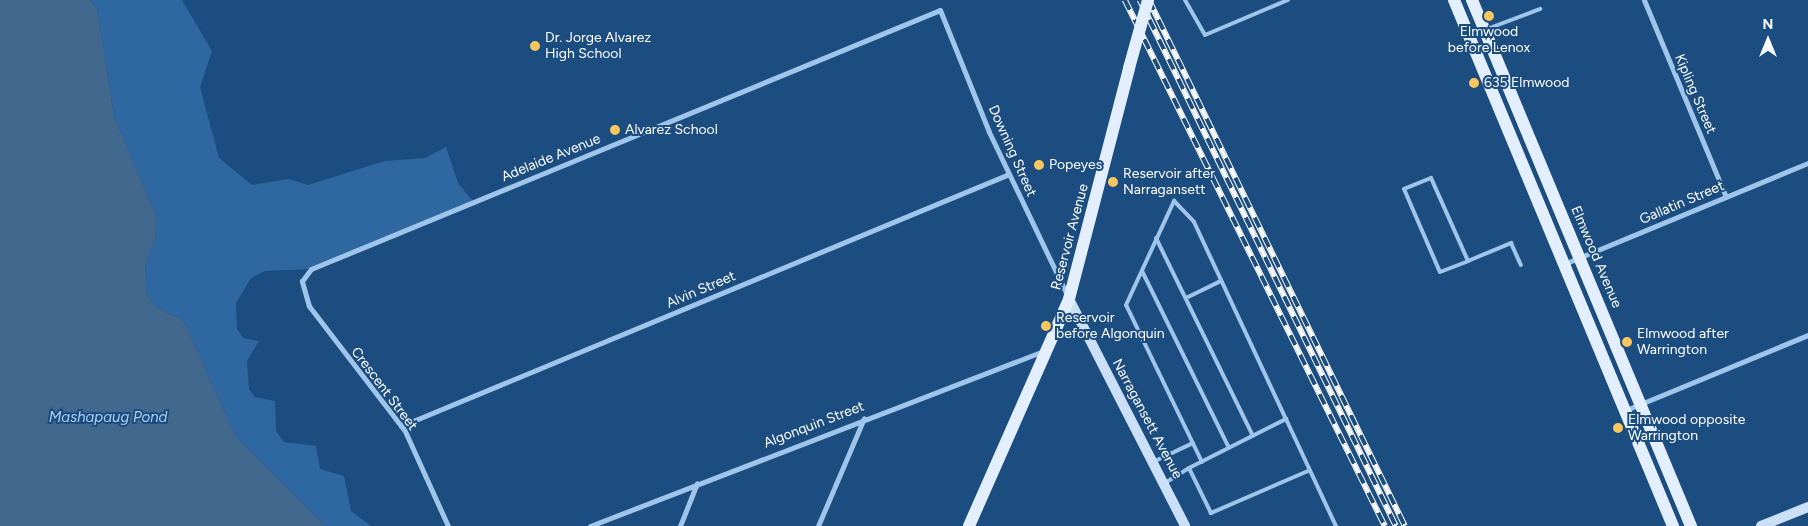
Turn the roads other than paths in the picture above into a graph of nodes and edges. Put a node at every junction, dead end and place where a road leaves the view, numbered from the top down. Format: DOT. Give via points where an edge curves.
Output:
graph roads {
  1 [pos="1148,0"];
  2 [pos="1185,0"];
  3 [pos="1288,0"];
  4 [pos="1454,0"];
  5 [pos="1472,0"];
  6 [pos="1644,0"];
  7 [pos="1540,9"];
  8 [pos="940,10"];
  9 [pos="1485,30"];
  10 [pos="1808,163"];
  11 [pos="1009,174"];
  12 [pos="1726,197"];
  13 [pos="1156,238"];
  14 [pos="1579,258"];
  15 [pos="1468,262"];
  16 [pos="1564,264"];
  17 [pos="1521,265"];
  18 [pos="1142,271"];
  19 [pos="1221,281"];
  20 [pos="306,298"];
  21 [pos="1186,298"];
  22 [pos="1069,299"];
  23 [pos="1808,335"];
  24 [pos="1048,349"];
  25 [pos="1640,404"];
  26 [pos="1625,411"];
  27 [pos="864,418"];
  28 [pos="1286,420"];
  29 [pos="401,426"];
  30 [pos="1253,436"];
  31 [pos="1193,443"];
  32 [pos="1229,448"];
  33 [pos="1153,462"];
  34 [pos="1202,462"];
  35 [pos="1190,468"];
  36 [pos="1308,471"];
  37 [pos="697,482"];
  38 [pos="1165,483"];
  39 [pos="1808,506"];
  40 [pos="448,526"];
  41 [pos="590,526"];
  42 [pos="680,526"];
  43 [pos="818,526"];
  44 [pos="969,526"];
  45 [pos="1185,526"];
  46 [pos="1336,526"];
  47 [pos="1673,526"];
  48 [pos="1691,526"];
  49 [pos="1761,526"];
  1 -- 22 [label="main road, Reservoir Avenue, bridge"];
  2 -- 3 [label="lane" via="1205,35"];
  4 -- 16 [label="main road"];
  5 -- 9 [label="main road, Elmwood Avenue"];
  6 -- 12 [label="street, Kipling Street"];
  7 -- 9 [label="lane"];
  8 -- 11 [label="street, Downing Street"];
  8 -- 20 [label="street, Adelaide Avenue" via="330,260 302,281"];
  9 -- 14 [label="main road, Elmwood Avenue"];
  10 -- 12 [label="street, Gallatin Street"];
  11 -- 22 [label="street, Downing Street"];
  11 -- 29 [label="street, Alvin Street"];
  12 -- 14 [label="street, Gallatin Street"];
  13 -- 18 [label="lane"];
  13 -- 19 [label="lane" via="1174,201 1194,222"];
  13 -- 21 [label="lane"];
  14 -- 16 [label="street, Gallatin Street"];
  14 -- 25 [label="main road, Elmwood Avenue"];
  15 -- 15 [label="lane" via="1440,272 1404,189 1431,178"];
  15 -- 17 [label="lane" via="1511,243"];
  16 -- 26 [label="main road"];
  18 -- 31 [label="lane" via="1126,305"];
  18 -- 32 [label="lane"];
  19 -- 21 [label="lane"];
  19 -- 28 [label="lane"];
  20 -- 29 [label="street, Crescent Street" via="344,356"];
  21 -- 30 [label="lane"];
  22 -- 24 [label="main road, Reservoir Avenue"];
  22 -- 33 [label="street, Narragansett Avenue"];
  23 -- 25 [label="street"];
  24 -- 27 [label="street, Algonquin Street"];
  24 -- 44 [label="main road, Reservoir Avenue"];
  25 -- 26 [label="street"];
  25 -- 48 [label="main road, Elmwood Avenue"];
  26 -- 47 [label="main road"];
  27 -- 37 [label="street, Algonquin Street"];
  27 -- 43 [label="street"];
  28 -- 30 [label="lane"];
  28 -- 36 [label="lane"];
  29 -- 40 [label="street, Crescent Street"];
  30 -- 32 [label="lane"];
  31 -- 33 [label="lane"];
  31 -- 34 [label="lane"];
  32 -- 34 [label="lane"];
  33 -- 38 [label="street, Narragansett Avenue"];
  34 -- 35 [label="lane"];
  35 -- 36 [label="lane" via="1211,513"];
  35 -- 38 [label="lane"];
  36 -- 46 [label="lane"];
  37 -- 41 [label="street, Algonquin Street"];
  37 -- 42 [label="street"];
  38 -- 45 [label="street, Narragansett Avenue"];
  39 -- 49 [label="street"];
}
